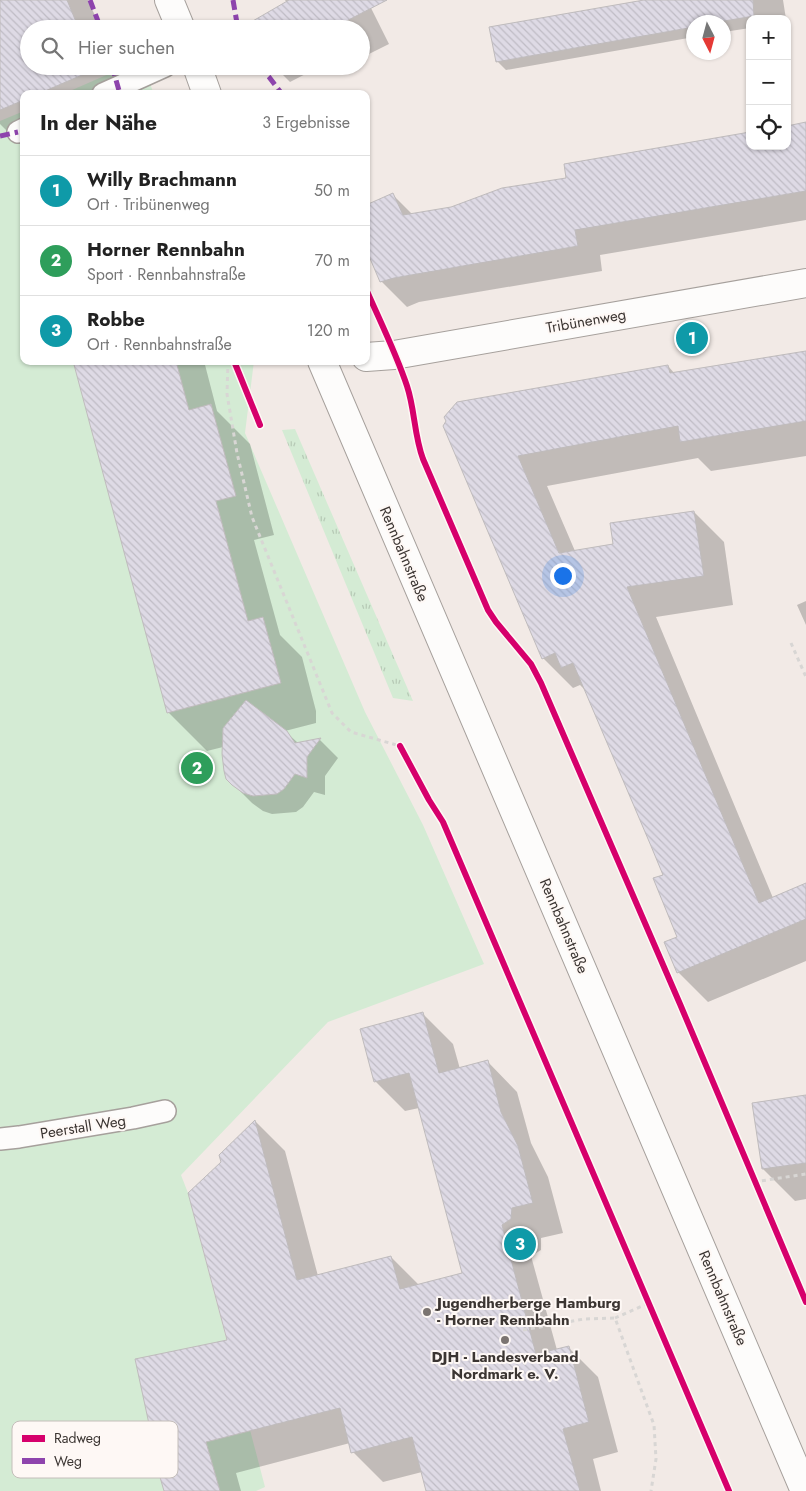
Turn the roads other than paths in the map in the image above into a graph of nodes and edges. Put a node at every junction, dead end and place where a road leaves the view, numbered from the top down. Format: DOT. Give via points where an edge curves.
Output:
graph roads {
  1 [pos="169,0"];
  2 [pos="177,20"];
  3 [pos="144,75"];
  4 [pos="201,75"];
  5 [pos="112,90"];
  6 [pos="206,90"];
  7 [pos="806,283"];
  8 [pos="370,357"];
  9 [pos="324,365"];
  10 [pos="165,1111"];
  11 [pos="0,1139"];
  12 [pos="805,1491"];
  1 -- 2 [label="main road"];
  3 -- 5 [label="lane"];
  4 -- 6 [label="main road"];
  7 -- 8 [label="main road, Tribünenweg"];
  9 -- 12 [label="main road, Rennbahnstraße"];
  10 -- 11 [label="lane, Peerstall Weg"];
}
